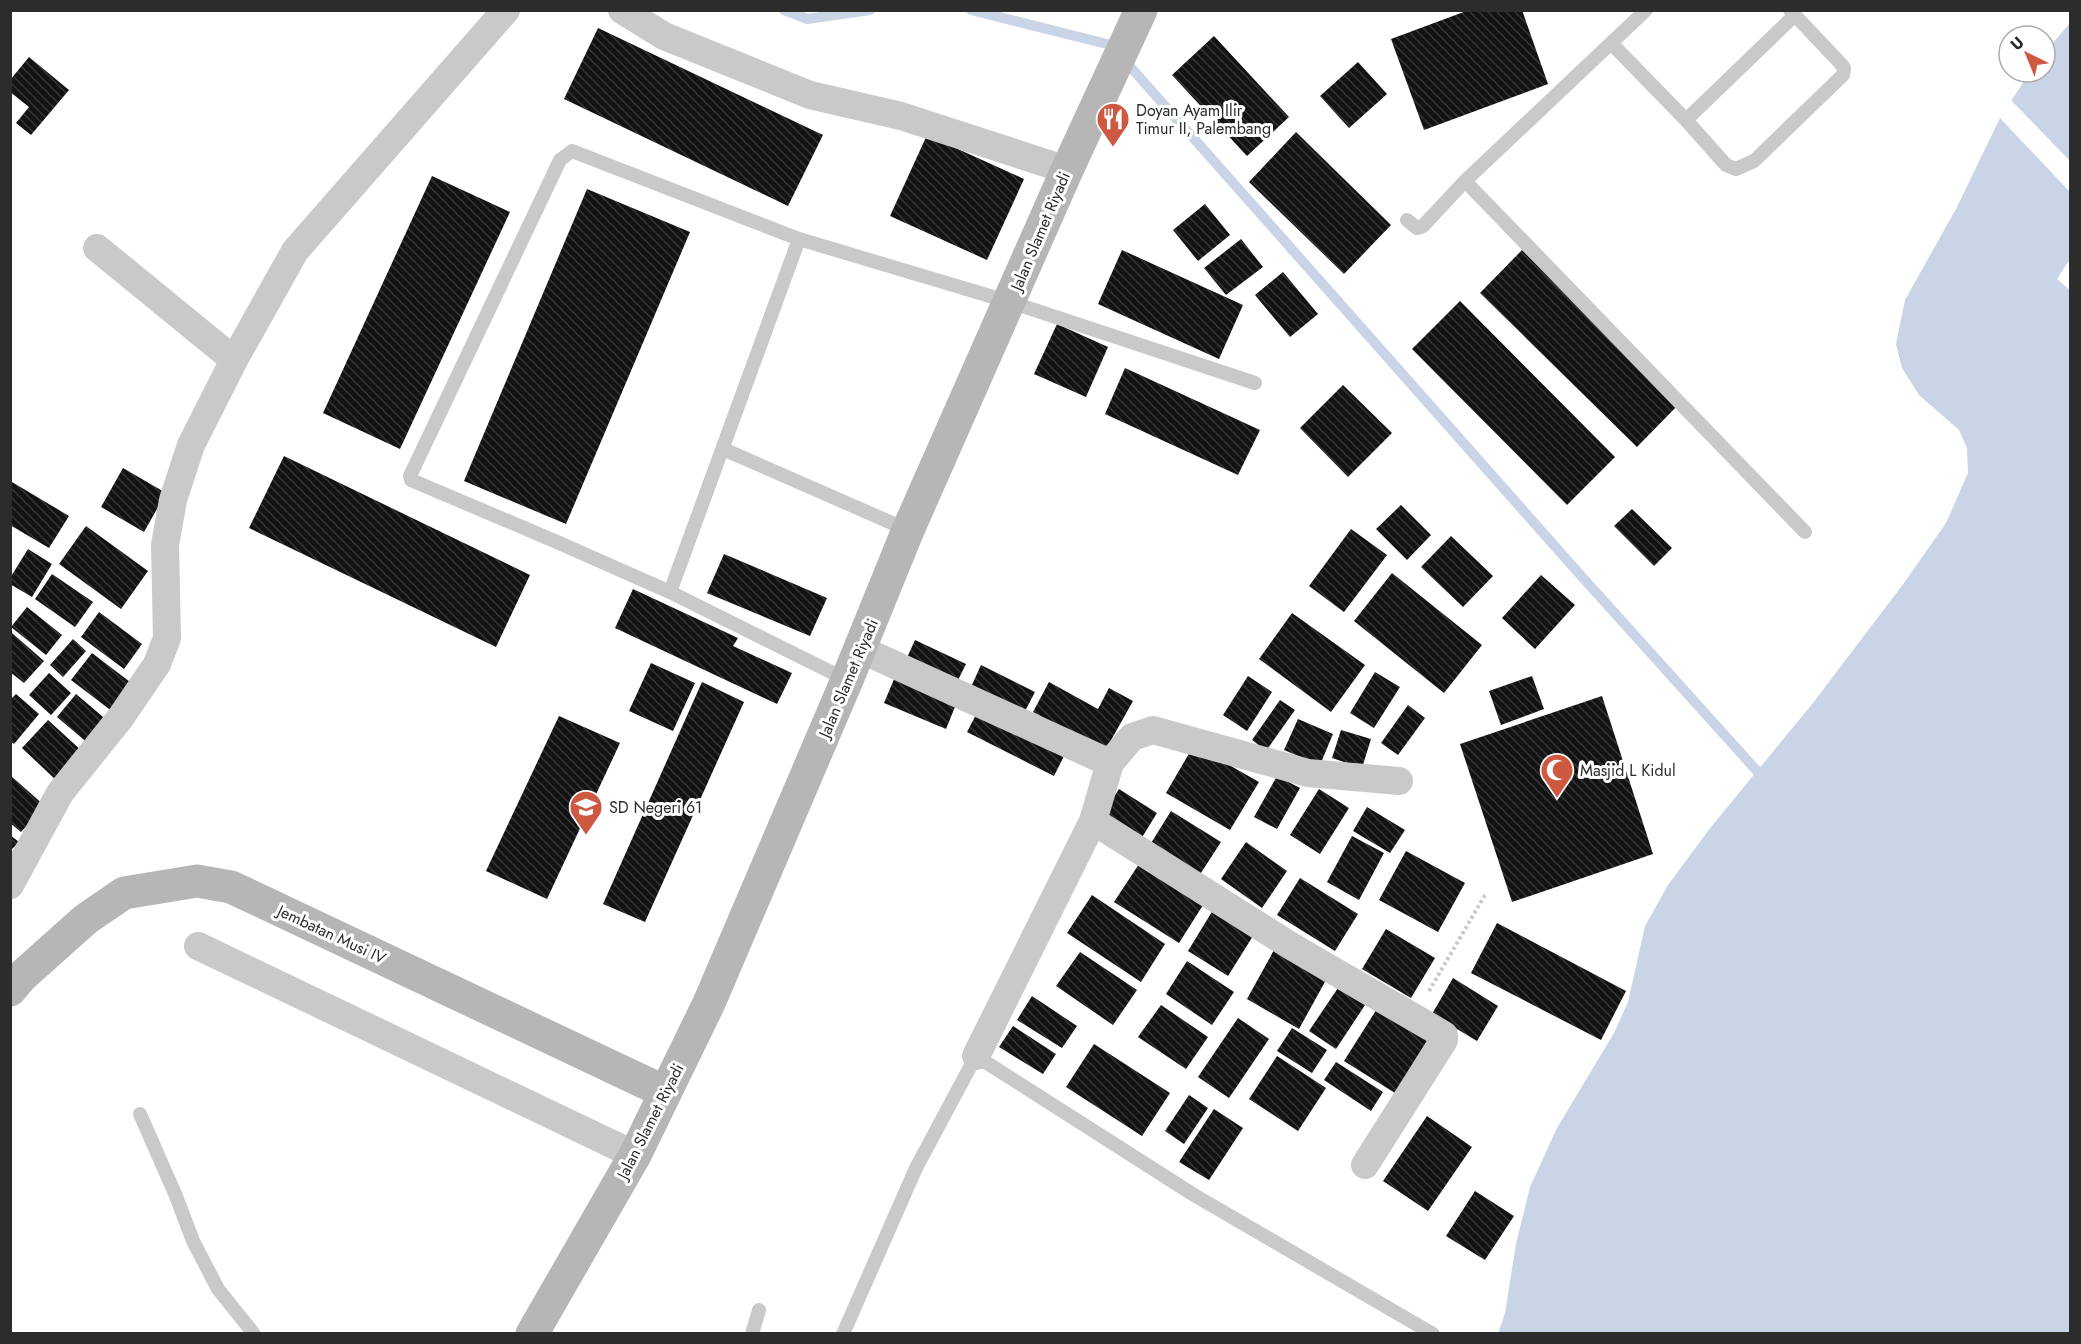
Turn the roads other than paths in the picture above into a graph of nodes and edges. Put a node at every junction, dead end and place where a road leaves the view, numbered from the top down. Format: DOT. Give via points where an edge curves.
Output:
graph roads {
  1 [pos="506,10"];
  2 [pos="622,10"];
  3 [pos="1638,13"];
  4 [pos="1792,13"];
  5 [pos="1138,18"];
  6 [pos="1611,43"];
  7 [pos="1686,120"];
  8 [pos="1067,170"];
  9 [pos="1465,181"];
  10 [pos="1407,220"];
  11 [pos="799,239"];
  12 [pos="97,248"];
  13 [pos="1010,302"];
  14 [pos="234,360"];
  15 [pos="1255,383"];
  16 [pos="723,448"];
  17 [pos="908,530"];
  18 [pos="1805,532"];
  19 [pos="670,592"];
  20 [pos="860,650"];
  21 [pos="848,680"];
  22 [pos="1110,763"];
  23 [pos="1399,780"];
  24 [pos="1093,820"];
  25 [pos="10,885"];
  26 [pos="198,946"];
  27 [pos="10,990"];
  28 [pos="976,1056"];
  29 [pos="666,1092"];
  30 [pos="140,1114"];
  31 [pos="635,1155"];
  32 [pos="1365,1166"];
  33 [pos="759,1310"];
  34 [pos="254,1334"];
  35 [pos="532,1334"];
  36 [pos="752,1334"];
  37 [pos="843,1334"];
  38 [pos="1433,1334"];
  1 -- 14 [label="street" via="295,251"];
  2 -- 8 [label="street" via="664,36 810,95 901,116"];
  3 -- 6 [label="lane"];
  4 -- 7 [label="lane"];
  4 -- 7 [label="lane" via="1844,68 1843,75 1754,161 1736,168 1726,165"];
  5 -- 8 [label="street, Jalan Slamet Riyadi"];
  6 -- 7 [label="lane"];
  6 -- 9 [label="lane"];
  8 -- 13 [label="street, Jalan Slamet Riyadi"];
  9 -- 10 [label="lane" via="1423,226 1417,228"];
  9 -- 18 [label="lane"];
  11 -- 13 [label="lane"];
  11 -- 16 [label="lane"];
  11 -- 19 [label="lane" via="572,151 567,153 560,160 410,476 419,485"];
  12 -- 14 [label="street"];
  13 -- 15 [label="lane"];
  13 -- 17 [label="street, Jalan Slamet Riyadi"];
  14 -- 25 [label="street" via="191,445 173,500 165,545 167,638 157,664 121,717 60,793"];
  16 -- 17 [label="lane"];
  16 -- 19 [label="lane"];
  17 -- 20 [label="street, Jalan Slamet Riyadi"];
  19 -- 21 [label="lane"];
  20 -- 21 [label="street, Jalan Slamet Riyadi"];
  20 -- 22 [label="street"];
  21 -- 29 [label="street, Jalan Slamet Riyadi" via="709,1003"];
  22 -- 23 [label="street" via="1132,736 1152,730 1308,773"];
  22 -- 24 [label="street"];
  24 -- 28 [label="street"];
  24 -- 32 [label="street" via="1292,946 1444,1035"];
  26 -- 31 [label="street"];
  27 -- 29 [label="street, Jembatan Musi IV" via="86,919 124,894 197,881 231,887"];
  28 -- 37 [label="lane" via="916,1168"];
  28 -- 38 [label="lane" via="1194,1194"];
  29 -- 31 [label="street, Jalan Slamet Riyadi"];
  30 -- 34 [label="lane" via="218,1289"];
  31 -- 35 [label="street, Jalan Slamet Riyadi"];
  33 -- 36 [label="lane"];
}
